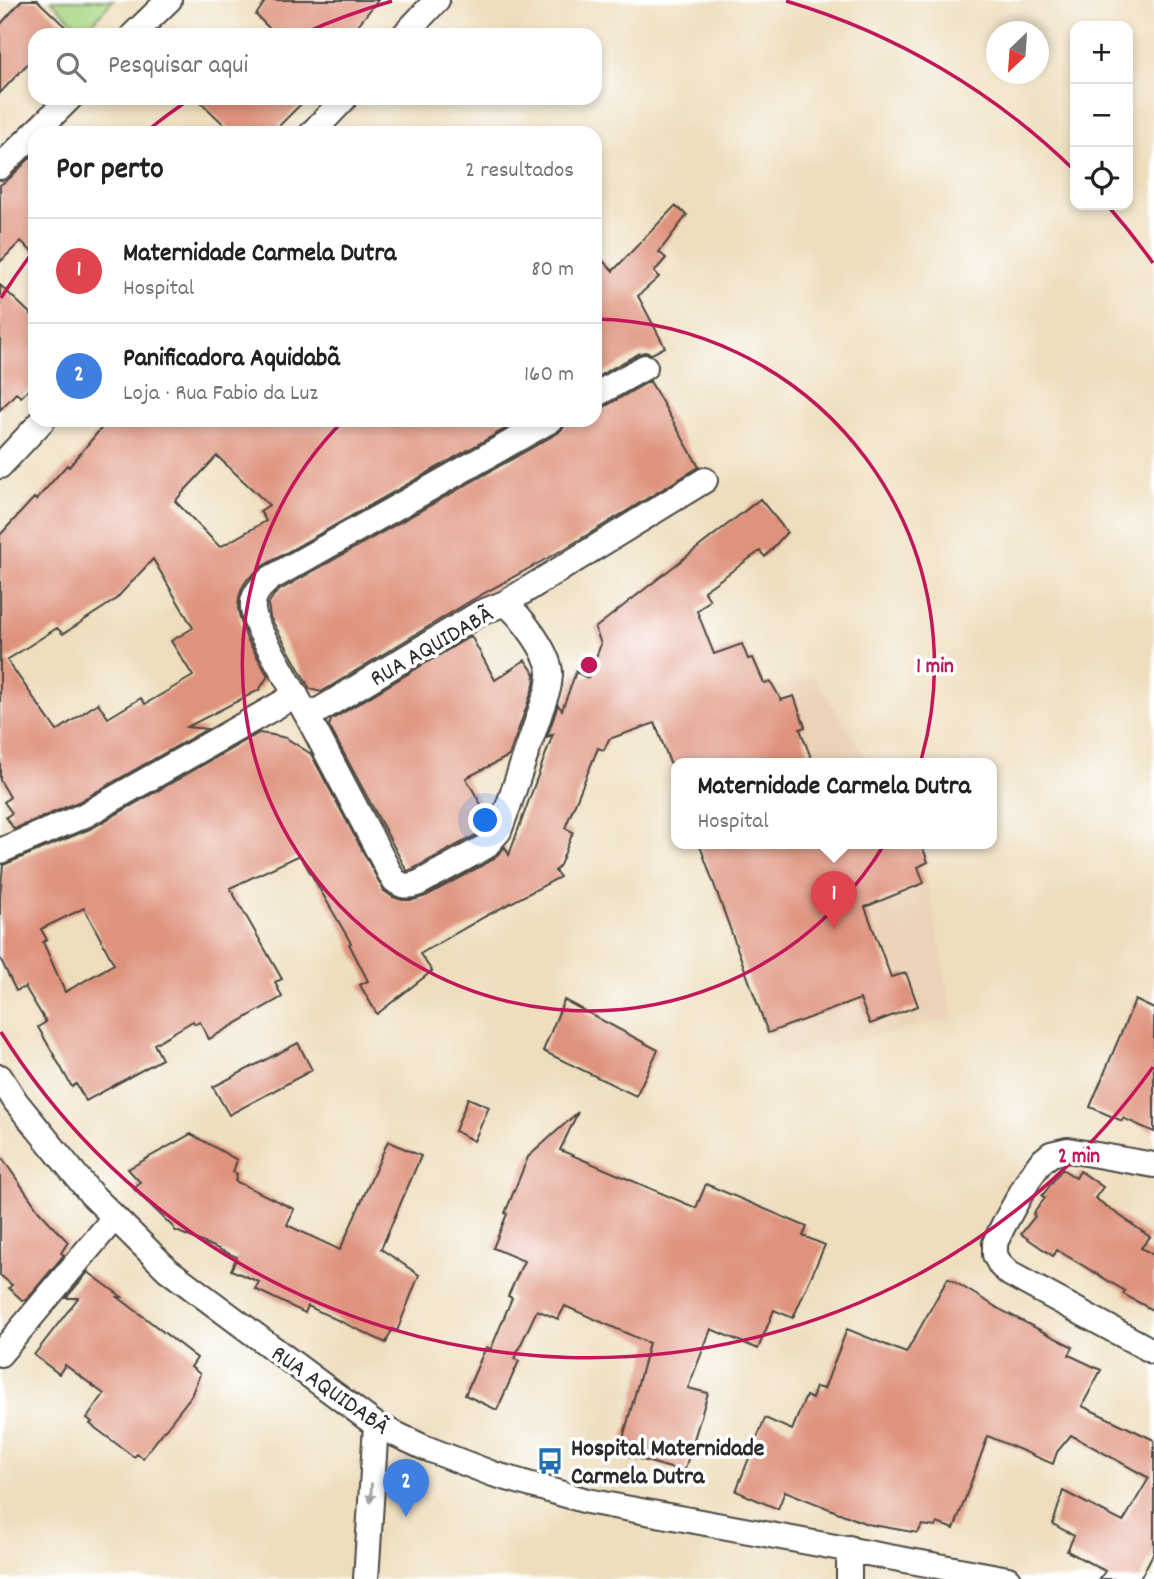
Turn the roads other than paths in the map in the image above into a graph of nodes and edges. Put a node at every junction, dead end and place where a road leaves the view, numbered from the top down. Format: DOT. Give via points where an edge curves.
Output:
graph roads {
  1 [pos="169,0"];
  2 [pos="437,0"];
  3 [pos="141,28"];
  4 [pos="411,28"];
  5 [pos="62,105"];
  6 [pos="339,105"];
  7 [pos="41,126"];
  8 [pos="319,126"];
  9 [pos="28,139"];
  10 [pos="0,167"];
  11 [pos="645,367"];
  12 [pos="602,391"];
  13 [pos="36,427"];
  14 [pos="539,427"];
  15 [pos="0,466"];
  16 [pos="705,480"];
  17 [pos="505,603"];
  18 [pos="296,695"];
  19 [pos="308,717"];
  20 [pos="0,851"];
  21 [pos="0,1077"];
  22 [pos="1154,1165"];
  23 [pos="114,1218"];
  24 [pos="1154,1352"];
  25 [pos="0,1354"];
  26 [pos="376,1425"];
  27 [pos="849,1548"];
  28 [pos="366,1579"];
  29 [pos="849,1579"];
  30 [pos="1009,1579"];
  1 -- 3 [label="street"];
  2 -- 4 [label="street"];
  5 -- 7 [label="street"];
  6 -- 8 [label="street"];
  9 -- 10 [label="street"];
  11 -- 12 [label="street"];
  13 -- 15 [label="street"];
  14 -- 18 [label="street, RUA AQUIDABÃ" via="261,586 252,603 254,617"];
  16 -- 17 [label="street"];
  17 -- 19 [label="street, RUA AQUIDABÃ" via="480,613"];
  17 -- 19 [label="street, RUA AQUIDABÃ" via="544,653 550,672 548,689 499,831 485,847 463,860 408,887 400,886"];
  18 -- 19 [label="street, RUA AQUIDABÃ"];
  18 -- 20 [label="street" via="85,815"];
  21 -- 23 [label="street, RUA AQUIDABÃ" via="82,1184"];
  22 -- 24 [label="street" via="1068,1150 1051,1154 1030,1177 995,1243 995,1255 1010,1274"];
  23 -- 25 [label="street"];
  23 -- 26 [label="street, RUA AQUIDABÃ" via="168,1270"];
  26 -- 27 [label="street, RUA AQUIDABÃ" via="493,1474 587,1501"];
  26 -- 28 [label="street, one-way"];
  27 -- 29 [label="street"];
  27 -- 30 [label="street, RUA AQUIDABÃ"];
}
